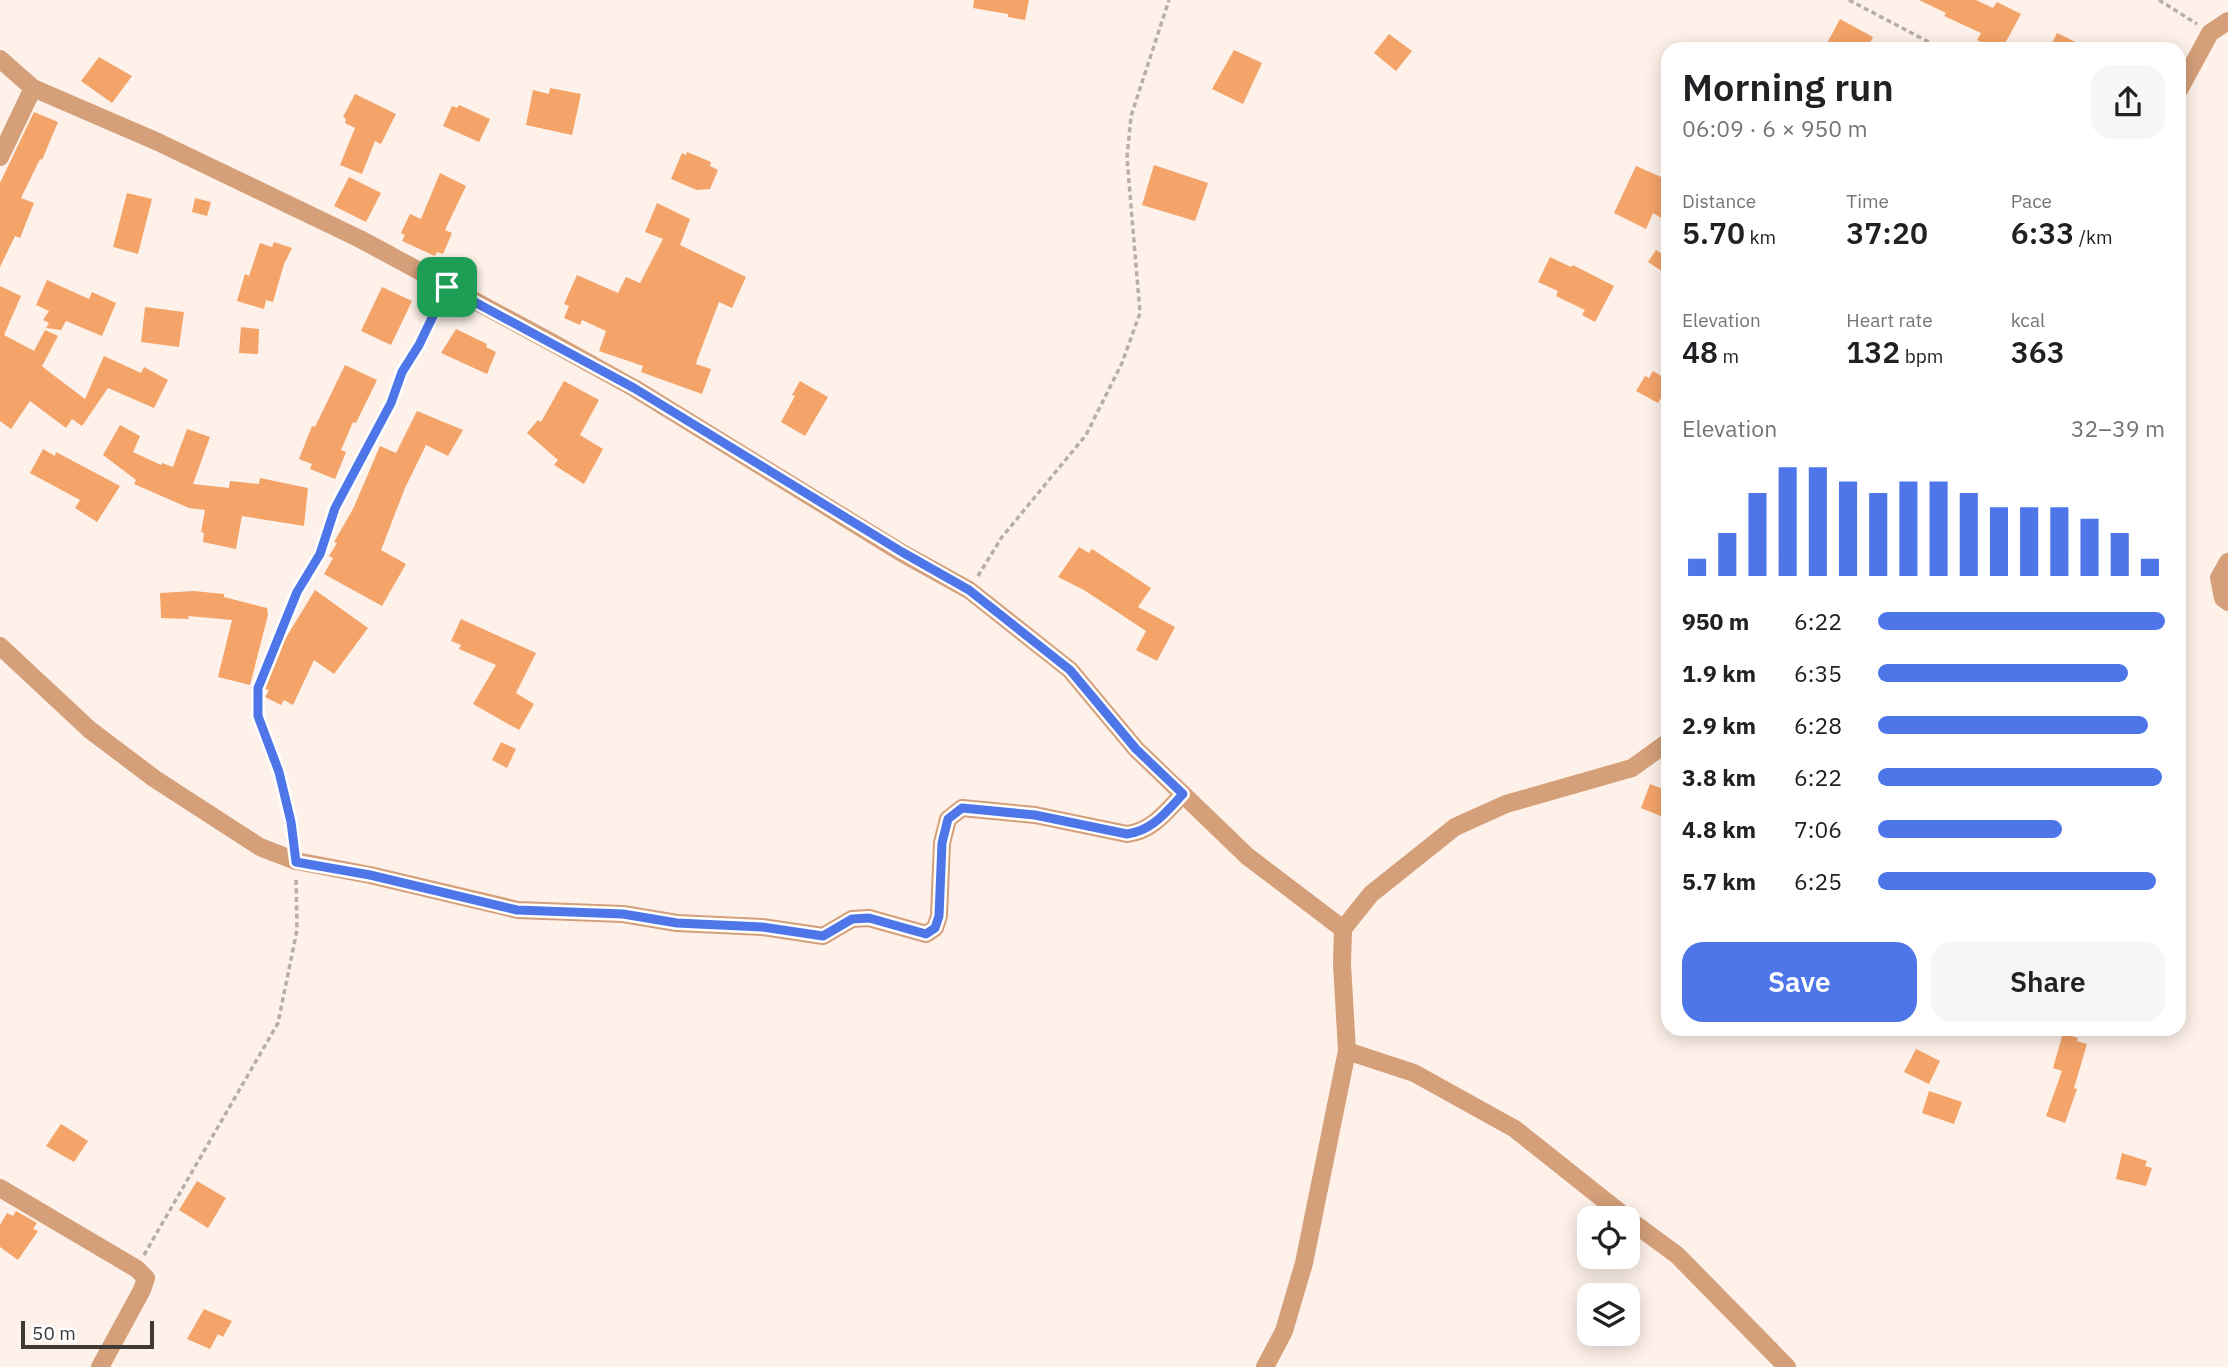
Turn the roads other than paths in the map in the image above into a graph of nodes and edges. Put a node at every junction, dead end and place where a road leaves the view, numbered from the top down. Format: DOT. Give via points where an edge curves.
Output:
graph roads {
  1 [pos="2228,21"];
  2 [pos="0,59"];
  3 [pos="2186,77"];
  4 [pos="33,88"];
  5 [pos="0,157"];
  6 [pos="2228,562"];
  7 [pos="2228,602"];
  8 [pos="0,646"];
  9 [pos="1661,747"];
  10 [pos="1183,794"];
  11 [pos="1343,929"];
  12 [pos="1347,1051"];
  13 [pos="0,1188"];
  14 [pos="1612,1206"];
  15 [pos="1640,1228"];
  16 [pos="100,1367"];
  17 [pos="1265,1367"];
  18 [pos="1787,1367"];
  1 -- 3 [label="street" via="2210,33"];
  2 -- 4 [label="street"];
  4 -- 5 [label="street"];
  4 -- 10 [label="street" via="360,239 634,388 969,590 1070,670 1136,749"];
  6 -- 7 [label="street" via="2219,578"];
  8 -- 10 [label="street" via="90,730 155,779 260,847 296,862 517,910 623,914 823,936 852,919 869,918 926,934 935,928 939,916 942,843 948,819 962,808 1035,815 1127,834 1142,832 1157,822"];
  9 -- 11 [label="street" via="1632,768 1506,804 1455,827 1371,894"];
  10 -- 11 [label="street" via="1247,856"];
  11 -- 12 [label="street"];
  12 -- 14 [label="street" via="1414,1073 1516,1129"];
  12 -- 17 [label="street" via="1304,1263 1284,1331"];
  13 -- 16 [label="street" via="146,1278"];
  15 -- 18 [label="street" via="1677,1255"];
}
